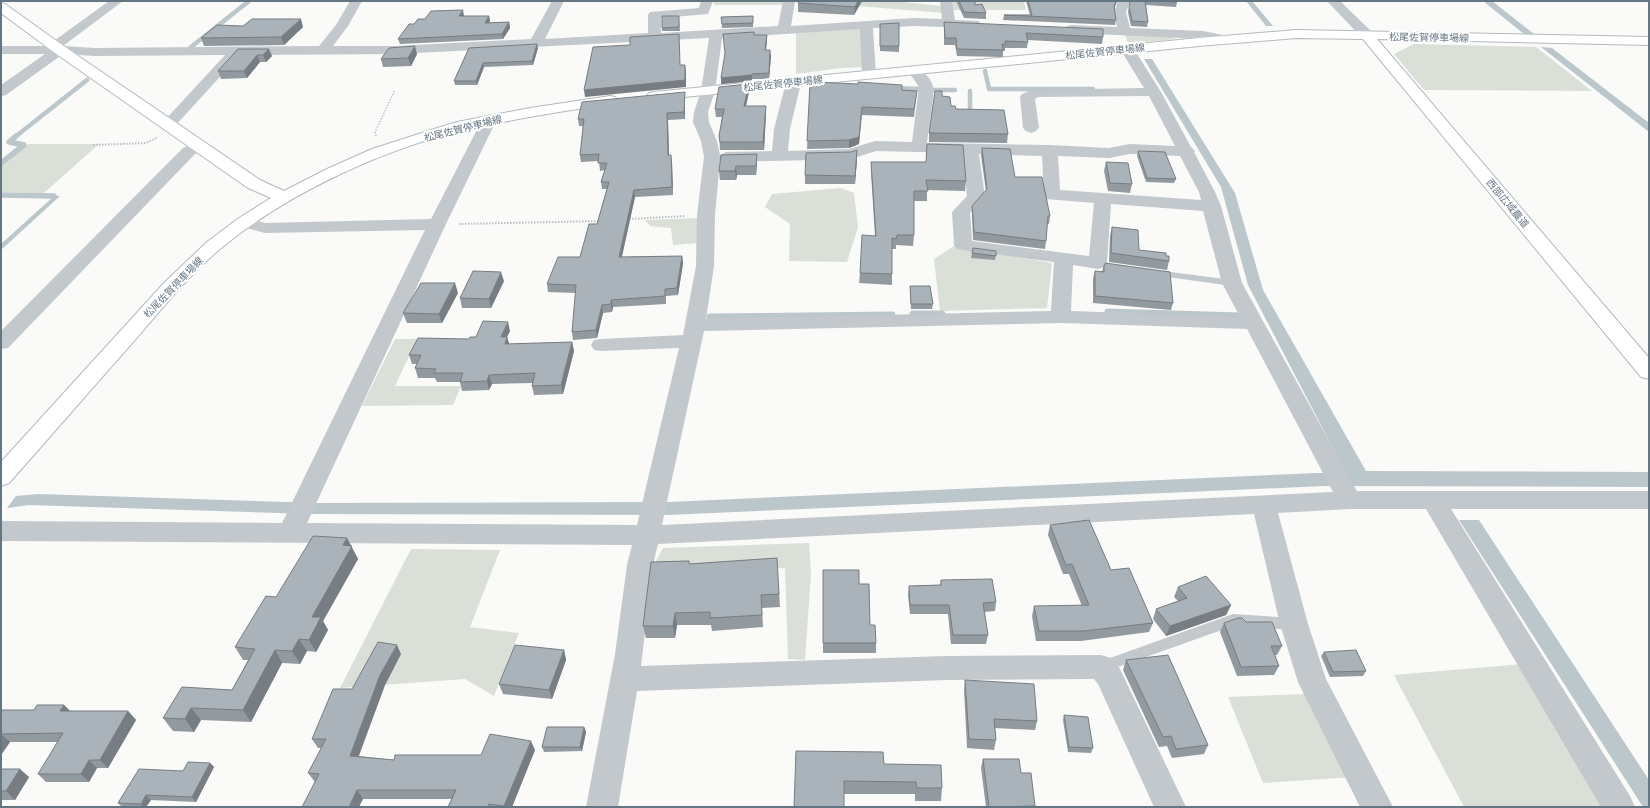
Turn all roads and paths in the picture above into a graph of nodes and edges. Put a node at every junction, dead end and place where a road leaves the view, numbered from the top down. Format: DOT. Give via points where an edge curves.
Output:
graph roads {
  1 [pos="117,1"];
  2 [pos="356,1"];
  3 [pos="558,1"];
  4 [pos="707,1"];
  5 [pos="789,1"];
  6 [pos="946,1"];
  7 [pos="1124,1"];
  8 [pos="1333,1"];
  9 [pos="1,7"];
  10 [pos="949,23"];
  11 [pos="986,24"];
  12 [pos="866,25"];
  13 [pos="1063,28"];
  14 [pos="784,30"];
  15 [pos="716,34"];
  16 [pos="1367,35"];
  17 [pos="655,37"];
  18 [pos="1126,40"];
  19 [pos="1649,41"];
  20 [pos="535,44"];
  21 [pos="57,48"];
  22 [pos="1,50"];
  23 [pos="236,51"];
  24 [pos="322,51"];
  25 [pos="912,71"];
  26 [pos="869,75"];
  27 [pos="793,82"];
  28 [pos="395,90"];
  29 [pos="708,91"];
  30 [pos="1,92"];
  31 [pos="1154,92"];
  32 [pos="638,98"];
  33 [pos="622,99"];
  34 [pos="488,121"];
  35 [pos="169,124"];
  36 [pos="1031,128"];
  37 [pos="93,145"];
  38 [pos="200,146"];
  39 [pos="919,147"];
  40 [pos="974,149"];
  41 [pos="1050,150"];
  42 [pos="1187,151"];
  43 [pos="378,152"];
  44 [pos="780,156"];
  45 [pos="712,157"];
  46 [pos="284,197"];
  47 [pos="1103,198"];
  48 [pos="1212,206"];
  49 [pos="706,215"];
  50 [pos="624,219"];
  51 [pos="602,220"];
  52 [pos="245,222"];
  53 [pos="437,224"];
  54 [pos="1064,258"];
  55 [pos="1146,272"];
  56 [pos="1232,283"];
  57 [pos="1062,317"];
  58 [pos="1252,322"];
  59 [pos="694,333"];
  60 [pos="1,343"];
  61 [pos="601,345"];
  62 [pos="1649,372"];
  63 [pos="1,477"];
  64 [pos="1348,496"];
  65 [pos="1433,500"];
  66 [pos="1649,500"];
  67 [pos="1264,505"];
  68 [pos="292,527"];
  69 [pos="649,529"];
  70 [pos="1,531"];
  71 [pos="1294,624"];
  72 [pos="1100,667"];
  73 [pos="624,678"];
  74 [pos="602,807"];
  75 [pos="1170,807"];
  76 [pos="1377,807"];
  77 [pos="1619,807"];
  1 -- 21 [label="street"];
  2 -- 24 [label="street" via="342,26"];
  3 -- 20 [label="street"];
  4 -- 17 [label="street" via="704,11 654,15"];
  5 -- 14 [label="street"];
  6 -- 10 [label="street"];
  7 -- 18 [label="street" via="1120,12"];
  8 -- 16 [label="street"];
  9 -- 21 [label="main road"];
  10 -- 11 [label="street"];
  10 -- 12 [label="street"];
  12 -- 14 [label="street"];
  12 -- 26 [label="street"];
  13 -- 18 [label="street"];
  14 -- 15 [label="street"];
  15 -- 17 [label="street"];
  15 -- 29 [label="street"];
  16 -- 18 [label="main road, 松尾佐賀停車場線" via="1296,34 1228,40"];
  16 -- 19 [label="main road, 松尾佐賀停車場線"];
  16 -- 62 [label="main road, 西部広域農道"];
  17 -- 20 [label="street"];
  18 -- 25 [label="main road, 松尾佐賀停車場線"];
  18 -- 31 [label="street"];
  20 -- 24 [label="street"];
  21 -- 22 [label="street"];
  21 -- 23 [label="street" via="96,52"];
  21 -- 30 [label="street"];
  21 -- 35 [label="main road"];
  23 -- 24 [label="street"];
  23 -- 35 [label="street"];
  25 -- 26 [label="main road, 松尾佐賀停車場線"];
  25 -- 39 [label="street" via="919,75 926,88"];
  26 -- 27 [label="main road, 松尾佐賀停車場線"];
  27 -- 29 [label="main road, 松尾佐賀停車場線"];
  27 -- 44 [label="street" via="782,129"];
  28 -- 43 [label="path" via="375,132"];
  29 -- 32 [label="main road, 松尾佐賀停車場線"];
  29 -- 45 [label="street" via="701,112 701,122"];
  31 -- 36 [label="street" via="1036,93 1027,97"];
  31 -- 42 [label="street"];
  33 -- 34 [label="main road, 松尾佐賀停車場線" via="590,102"];
  34 -- 43 [label="main road, 松尾佐賀停車場線" via="457,127"];
  34 -- 53 [label="street"];
  35 -- 37 [label="path" via="164,132 146,143"];
  35 -- 38 [label="main road"];
  38 -- 46 [label="main road" via="254,184"];
  38 -- 60 [label="street" via="189,151"];
  39 -- 40 [label="street"];
  39 -- 44 [label="street" via="874,146 850,154"];
  40 -- 41 [label="street"];
  40 -- 54 [label="street" via="976,197 961,212 963,246"];
  41 -- 42 [label="street" via="1109,153 1130,149"];
  41 -- 47 [label="street" via="1052,192"];
  42 -- 48 [label="street"];
  43 -- 46 [label="main road, 松尾佐賀停車場線"];
  44 -- 45 [label="street"];
  45 -- 49 [label="street"];
  46 -- 52 [label="main road, 松尾佐賀停車場線"];
  47 -- 48 [label="street"];
  47 -- 54 [label="street" via="1103,265"];
  48 -- 56 [label="street"];
  49 -- 50 [label="path"];
  49 -- 59 [label="street" via="705,266"];
  51 -- 53 [label="path"];
  52 -- 53 [label="street" via="265,228"];
  52 -- 63 [label="main road, 松尾佐賀停車場線" via="213,246 171,287"];
  53 -- 68 [label="street"];
  54 -- 57 [label="street"];
  55 -- 56 [label="lane"];
  56 -- 58 [label="street"];
  57 -- 58 [label="street"];
  57 -- 59 [label="street"];
  58 -- 64 [label="street"];
  59 -- 61 [label="street"];
  59 -- 69 [label="street"];
  64 -- 65 [label="street"];
  64 -- 67 [label="street"];
  65 -- 66 [label="street"];
  65 -- 77 [label="street"];
  67 -- 69 [label="street"];
  67 -- 71 [label="street"];
  68 -- 69 [label="street"];
  68 -- 70 [label="street"];
  69 -- 73 [label="street" via="640,565"];
  71 -- 72 [label="lane" via="1233,620"];
  71 -- 76 [label="street" via="1312,682"];
  72 -- 73 [label="street" via="947,668"];
  72 -- 75 [label="street" via="1109,676"];
  73 -- 74 [label="street"];
}
